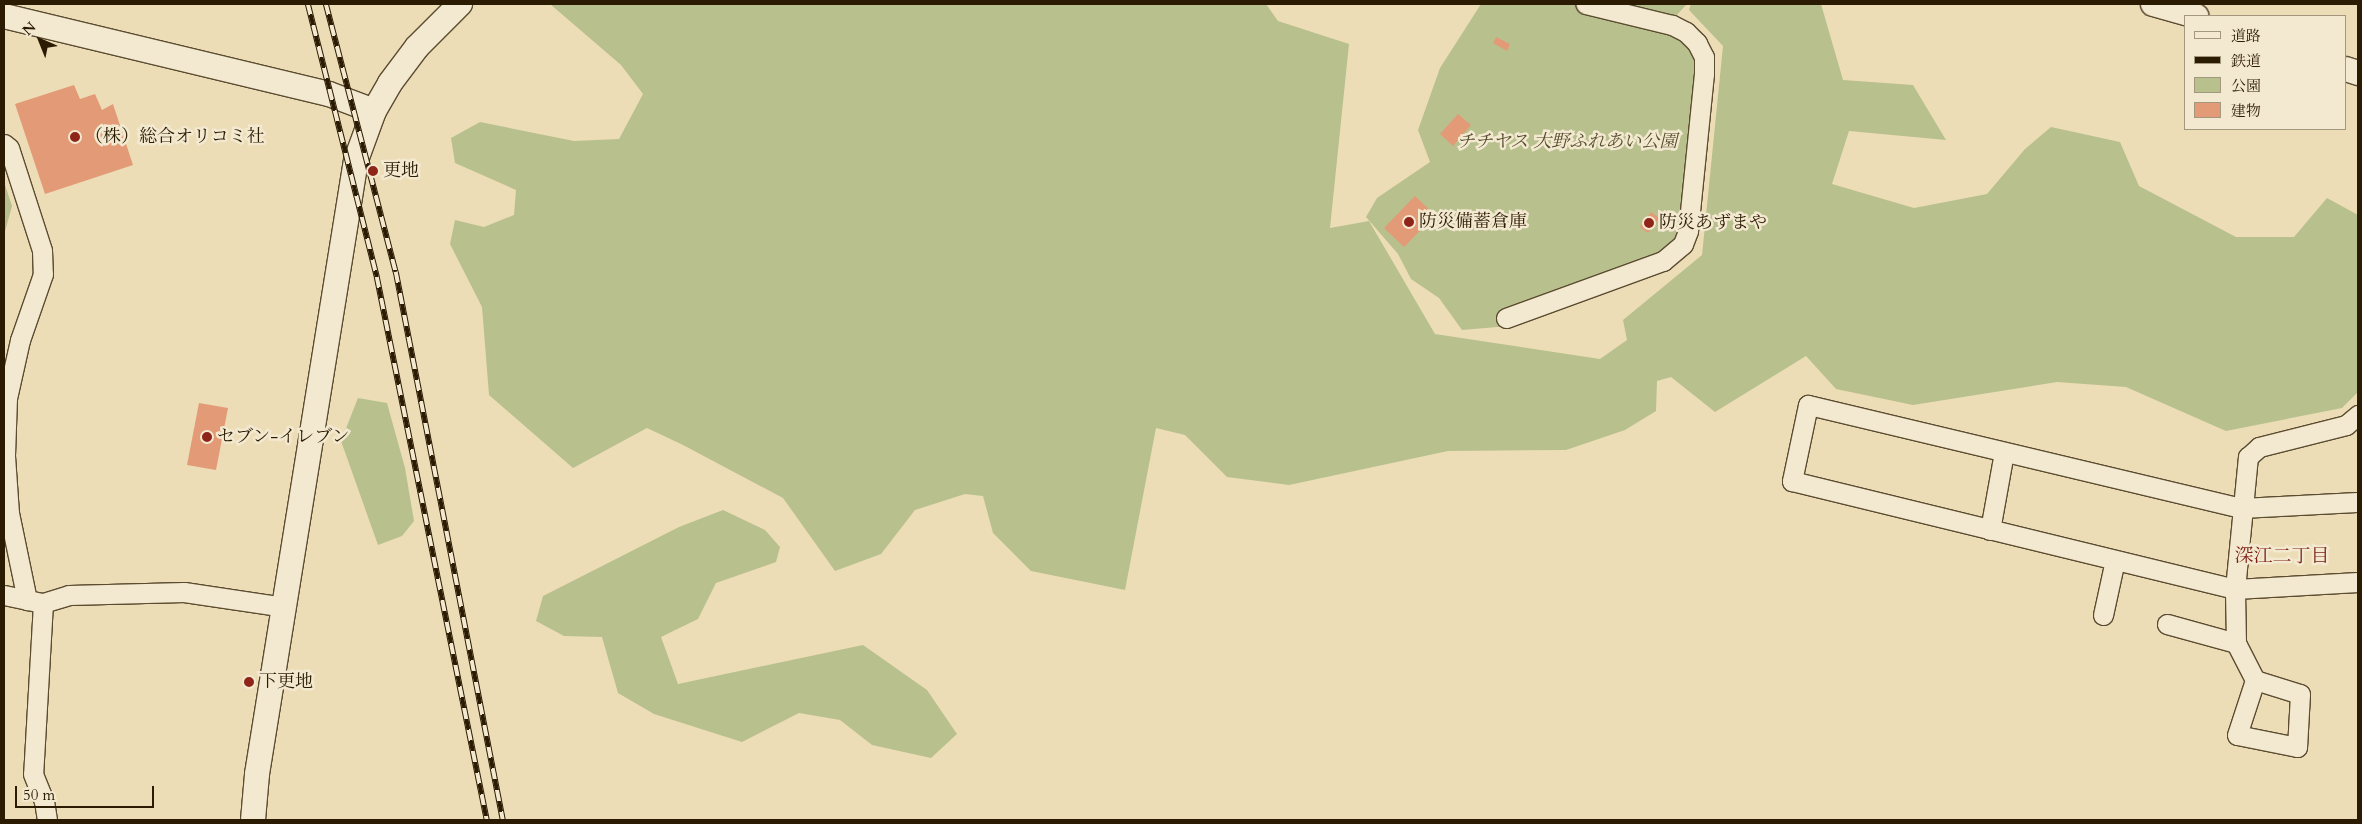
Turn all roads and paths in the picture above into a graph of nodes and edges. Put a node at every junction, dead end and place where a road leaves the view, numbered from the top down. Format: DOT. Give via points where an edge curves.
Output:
graph roads {
  1 [pos="460,4"];
  2 [pos="1586,4"];
  3 [pos="2154,4"];
  4 [pos="2192,15"];
  5 [pos="4,16"];
  6 [pos="374,111"];
  7 [pos="4,144"];
  8 [pos="1506,318"];
  9 [pos="2358,415"];
  10 [pos="2004,452"];
  11 [pos="2358,502"];
  12 [pos="2241,508"];
  13 [pos="1990,530"];
  14 [pos="2115,560"];
  15 [pos="2358,582"];
  16 [pos="2235,589"];
  17 [pos="4,595"];
  18 [pos="35,601"];
  19 [pos="284,607"];
  20 [pos="2103,615"];
  21 [pos="2167,624"];
  22 [pos="2236,643"];
  23 [pos="2255,680"];
  24 [pos="47,820"];
  25 [pos="253,820"];
  1 -- 6 [label="street" via="401,67"];
  2 -- 8 [label="street" via="1672,25 1686,32 1704,57 1688,231 1684,244 1663,261"];
  3 -- 4 [label="street"];
  5 -- 6 [label="street" via="329,94"];
  6 -- 19 [label="street" via="356,160 351,185"];
  7 -- 18 [label="street" via="9,148 42,250 43,274 20,340 7,398 5,456 9,513"];
  9 -- 12 [label="street" via="2346,425 2259,447 2248,457"];
  10 -- 12 [label="street"];
  10 -- 13 [label="street"];
  10 -- 13 [label="street" via="1808,405 1792,481"];
  11 -- 12 [label="street"];
  12 -- 16 [label="street"];
  13 -- 14 [label="street"];
  14 -- 16 [label="street"];
  14 -- 20 [label="street"];
  15 -- 16 [label="street"];
  16 -- 22 [label="street"];
  17 -- 18 [label="street"];
  18 -- 19 [label="street" via="69,595 184,592"];
  18 -- 24 [label="street" via="33,774 44,801"];
  19 -- 25 [label="street"];
  21 -- 22 [label="street"];
  22 -- 23 [label="street"];
}
